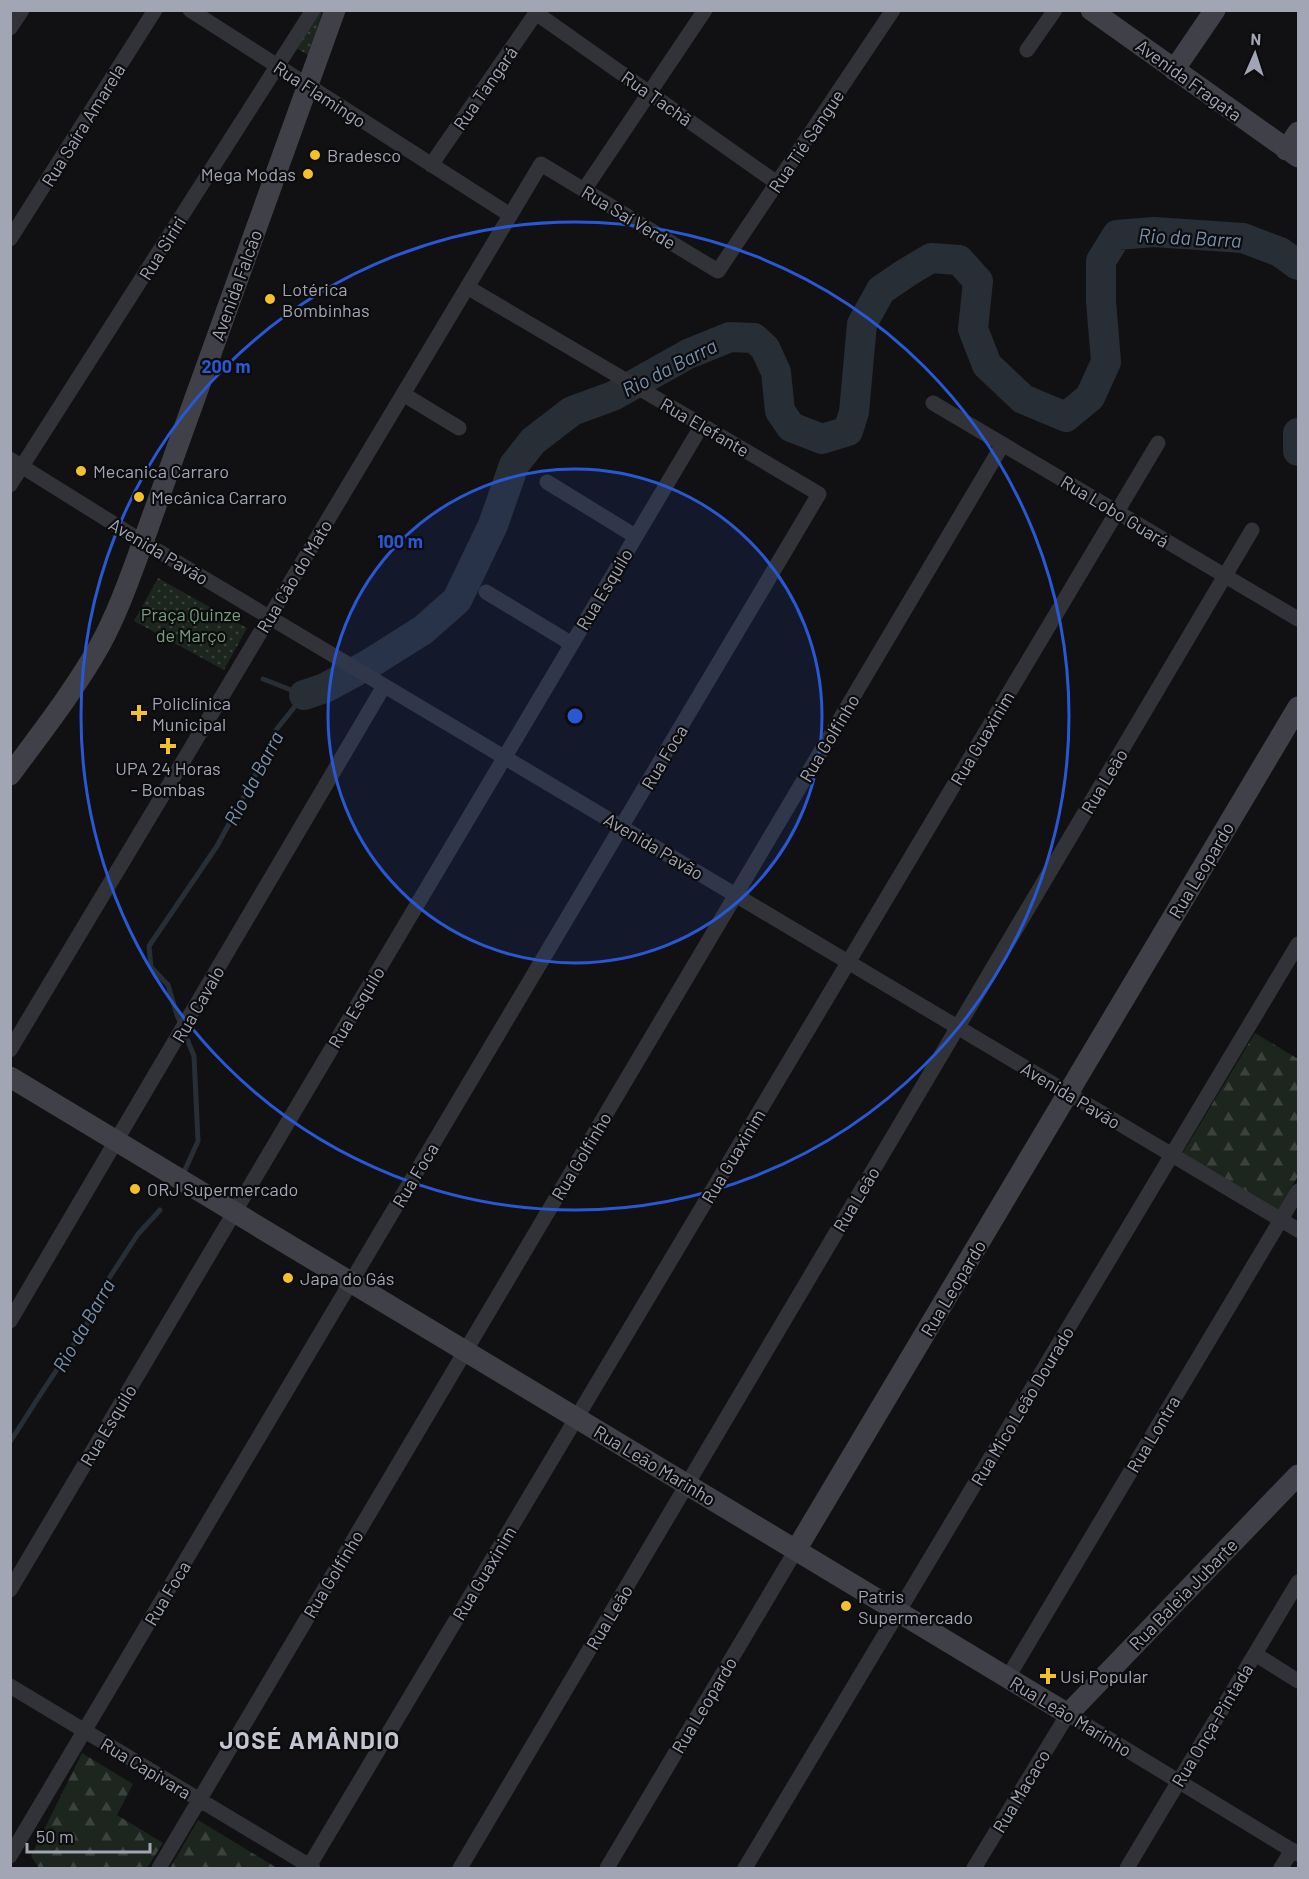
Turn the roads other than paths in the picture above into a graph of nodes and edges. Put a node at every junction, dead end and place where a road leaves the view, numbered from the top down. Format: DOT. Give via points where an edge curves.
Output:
graph roads {
  1 [pos="22,10"];
  2 [pos="155,10"];
  3 [pos="190,10"];
  4 [pos="313,10"];
  5 [pos="335,10"];
  6 [pos="705,10"];
  7 [pos="893,10"];
  8 [pos="1055,10"];
  9 [pos="1092,10"];
  10 [pos="1215,10"];
  11 [pos="537,12"];
  12 [pos="10,28"];
  13 [pos="1027,50"];
  14 [pos="277,66"];
  15 [pos="1174,70"];
  16 [pos="308,86"];
  17 [pos="650,93"];
  18 [pos="1299,132"];
  19 [pos="1292,154"];
  20 [pos="541,164"];
  21 [pos="431,165"];
  22 [pos="777,183"];
  23 [pos="584,190"];
  24 [pos="510,215"];
  25 [pos="10,239"];
  26 [pos="718,271"];
  27 [pos="467,287"];
  28 [pos="403,394"];
  29 [pos="933,403"];
  30 [pos="702,425"];
  31 [pos="459,428"];
  32 [pos="1158,443"];
  33 [pos="1003,444"];
  34 [pos="16,463"];
  35 [pos="547,482"];
  36 [pos="10,485"];
  37 [pos="819,494"];
  38 [pos="1117,512"];
  39 [pos="1252,530"];
  40 [pos="635,536"];
  41 [pos="143,542"];
  42 [pos="1225,576"];
  43 [pos="486,592"];
  44 [pos="269,617"];
  45 [pos="1299,619"];
  46 [pos="572,644"];
  47 [pos="384,686"];
  48 [pos="1299,707"];
  49 [pos="504,757"];
  50 [pos="10,775"];
  51 [pos="622,827"];
  52 [pos="736,895"];
  53 [pos="1299,944"];
  54 [pos="849,962"];
  55 [pos="958,1028"];
  56 [pos="10,1050"];
  57 [pos="10,1077"];
  58 [pos="1069,1093"];
  59 [pos="117,1141"];
  60 [pos="1172,1155"];
  61 [pos="1299,1191"];
  62 [pos="235,1212"];
  63 [pos="1281,1220"];
  64 [pos="1299,1230"];
  65 [pos="351,1282"];
  66 [pos="10,1321"];
  67 [pos="465,1351"];
  68 [pos="577,1418"];
  69 [pos="687,1484"];
  70 [pos="1294,1486"];
  71 [pos="796,1550"];
  72 [pos="1299,1582"];
  73 [pos="10,1590"];
  74 [pos="898,1612"];
  75 [pos="1255,1654"];
  76 [pos="1008,1677"];
  77 [pos="1299,1681"];
  78 [pos="10,1686"];
  79 [pos="1068,1714"];
  80 [pos="85,1731"];
  81 [pos="1179,1781"];
  82 [pos="199,1800"];
  83 [pos="1295,1852"];
  84 [pos="10,1856"];
  85 [pos="310,1868"];
  86 [pos="159,1869"];
  87 [pos="460,1869"];
  88 [pos="608,1869"];
  89 [pos="745,1869"];
  90 [pos="974,1869"];
  91 [pos="1127,1869"];
  92 [pos="1281,1869"];
  1 -- 12 [label="street"];
  2 -- 25 [label="street, Rua Saíra Amarela"];
  3 -- 14 [label="street, Rua Flamingo"];
  4 -- 14 [label="street, Rua Siriri"];
  5 -- 16 [label="street, Avenida Falcão"];
  6 -- 17 [label="street"];
  7 -- 22 [label="street, Rua Tié Sangue"];
  8 -- 13 [label="street"];
  9 -- 15 [label="street, Avenida Fragata"];
  10 -- 15 [label="street"];
  11 -- 17 [label="street, Rua Tachã"];
  11 -- 21 [label="street, Rua Tangará"];
  14 -- 16 [label="street, Rua Flamingo"];
  14 -- 34 [label="street, Rua Siriri"];
  15 -- 19 [label="street, Avenida Fragata"];
  16 -- 21 [label="street, Rua Flamingo"];
  16 -- 41 [label="street, Avenida Falcão"];
  17 -- 22 [label="street, Rua Tachã"];
  17 -- 23 [label="street"];
  18 -- 19 [label="street"];
  20 -- 23 [label="street, Rua Saí Verde"];
  20 -- 24 [label="street, Rua Cão do Mato"];
  21 -- 24 [label="street, Rua Flamingo"];
  22 -- 26 [label="street, Rua Tié Sangue"];
  23 -- 26 [label="street, Rua Saí Verde"];
  24 -- 27 [label="street, Rua Cão do Mato"];
  27 -- 28 [label="street, Rua Cão do Mato"];
  27 -- 30 [label="street, Rua Elefante"];
  28 -- 31 [label="street"];
  28 -- 44 [label="street, Rua Cão do Mato"];
  29 -- 33 [label="street, Rua Lobo Guará"];
  30 -- 37 [label="street, Rua Elefante"];
  30 -- 40 [label="street, Rua Esquilo"];
  32 -- 38 [label="street, Rua Guaxinim"];
  33 -- 38 [label="street, Rua Lobo Guará"];
  33 -- 52 [label="street, Rua Golfinho"];
  34 -- 36 [label="street, Rua Siriri"];
  34 -- 41 [label="street, Avenida Pavão"];
  35 -- 40 [label="street"];
  37 -- 51 [label="street, Rua Foca"];
  38 -- 42 [label="street, Rua Lobo Guará"];
  38 -- 54 [label="street, Rua Guaxinim"];
  39 -- 42 [label="street, Rua Leão"];
  40 -- 46 [label="street, Rua Esquilo"];
  41 -- 44 [label="street, Avenida Pavão"];
  41 -- 50 [label="street, Avenida Falcão" via="100,645"];
  42 -- 45 [label="street, Rua Lobo Guará"];
  42 -- 55 [label="street, Rua Leão"];
  43 -- 46 [label="street"];
  44 -- 47 [label="street, Avenida Pavão"];
  44 -- 56 [label="street, Rua Cão do Mato"];
  46 -- 49 [label="street, Rua Esquilo"];
  47 -- 49 [label="street, Avenida Pavão"];
  47 -- 59 [label="street, Rua Cavalo"];
  48 -- 58 [label="street, Rua Leopardo"];
  49 -- 51 [label="street, Avenida Pavão"];
  49 -- 62 [label="street, Rua Esquilo"];
  51 -- 52 [label="street, Avenida Pavão"];
  51 -- 65 [label="street, Rua Foca"];
  52 -- 54 [label="street, Avenida Pavão"];
  52 -- 67 [label="street, Rua Golfinho"];
  53 -- 60 [label="street, Rua Mico Leão Dourado"];
  54 -- 55 [label="street, Avenida Pavão"];
  54 -- 68 [label="street, Rua Guaxinim"];
  55 -- 58 [label="street, Avenida Pavão"];
  55 -- 69 [label="street, Rua Leão"];
  57 -- 59 [label="street, Rua Leão Marinho"];
  58 -- 60 [label="street, Avenida Pavão"];
  58 -- 71 [label="street, Rua Leopardo"];
  59 -- 62 [label="street, Rua Leão Marinho"];
  59 -- 66 [label="street, Rua Cavalo"];
  60 -- 63 [label="street, Avenida Pavão"];
  60 -- 74 [label="street, Rua Mico Leão Dourado"];
  61 -- 63 [label="street, Rua Lontra"];
  62 -- 65 [label="street, Rua Leão Marinho"];
  62 -- 73 [label="street, Rua Esquilo"];
  63 -- 64 [label="street, Avenida Pavão"];
  63 -- 76 [label="street, Rua Lontra"];
  65 -- 67 [label="street, Rua Leão Marinho"];
  65 -- 80 [label="street, Rua Foca"];
  67 -- 68 [label="street, Rua Leão Marinho"];
  67 -- 82 [label="street, Rua Golfinho"];
  68 -- 69 [label="street, Rua Leão Marinho"];
  68 -- 85 [label="street, Rua Guaxinim"];
  69 -- 71 [label="street, Rua Leão Marinho"];
  69 -- 87 [label="street, Rua Leão"];
  70 -- 79 [label="street, Rua Baleia Jubarte"];
  71 -- 74 [label="street, Rua Leão Marinho"];
  71 -- 88 [label="street, Rua Leopardo"];
  72 -- 75 [label="street, Rua Onça-Pintada"];
  74 -- 76 [label="street, Rua Leão Marinho"];
  74 -- 89 [label="street, Rua Mico Leão Dourado"];
  75 -- 77 [label="street"];
  75 -- 81 [label="street, Rua Onça-Pintada"];
  76 -- 79 [label="street, Rua Leão Marinho"];
  78 -- 80 [label="street, Rua Capivara"];
  79 -- 81 [label="street, Rua Leão Marinho"];
  79 -- 90 [label="street, Rua Macaco"];
  80 -- 82 [label="street, Rua Capivara"];
  80 -- 84 [label="street, Rua Foca"];
  81 -- 83 [label="street, Rua Leão Marinho"];
  81 -- 91 [label="street, Rua Onça-Pintada"];
  82 -- 85 [label="street, Rua Capivara"];
  82 -- 86 [label="street, Rua Golfinho"];
  83 -- 92 [label="street"];
}
